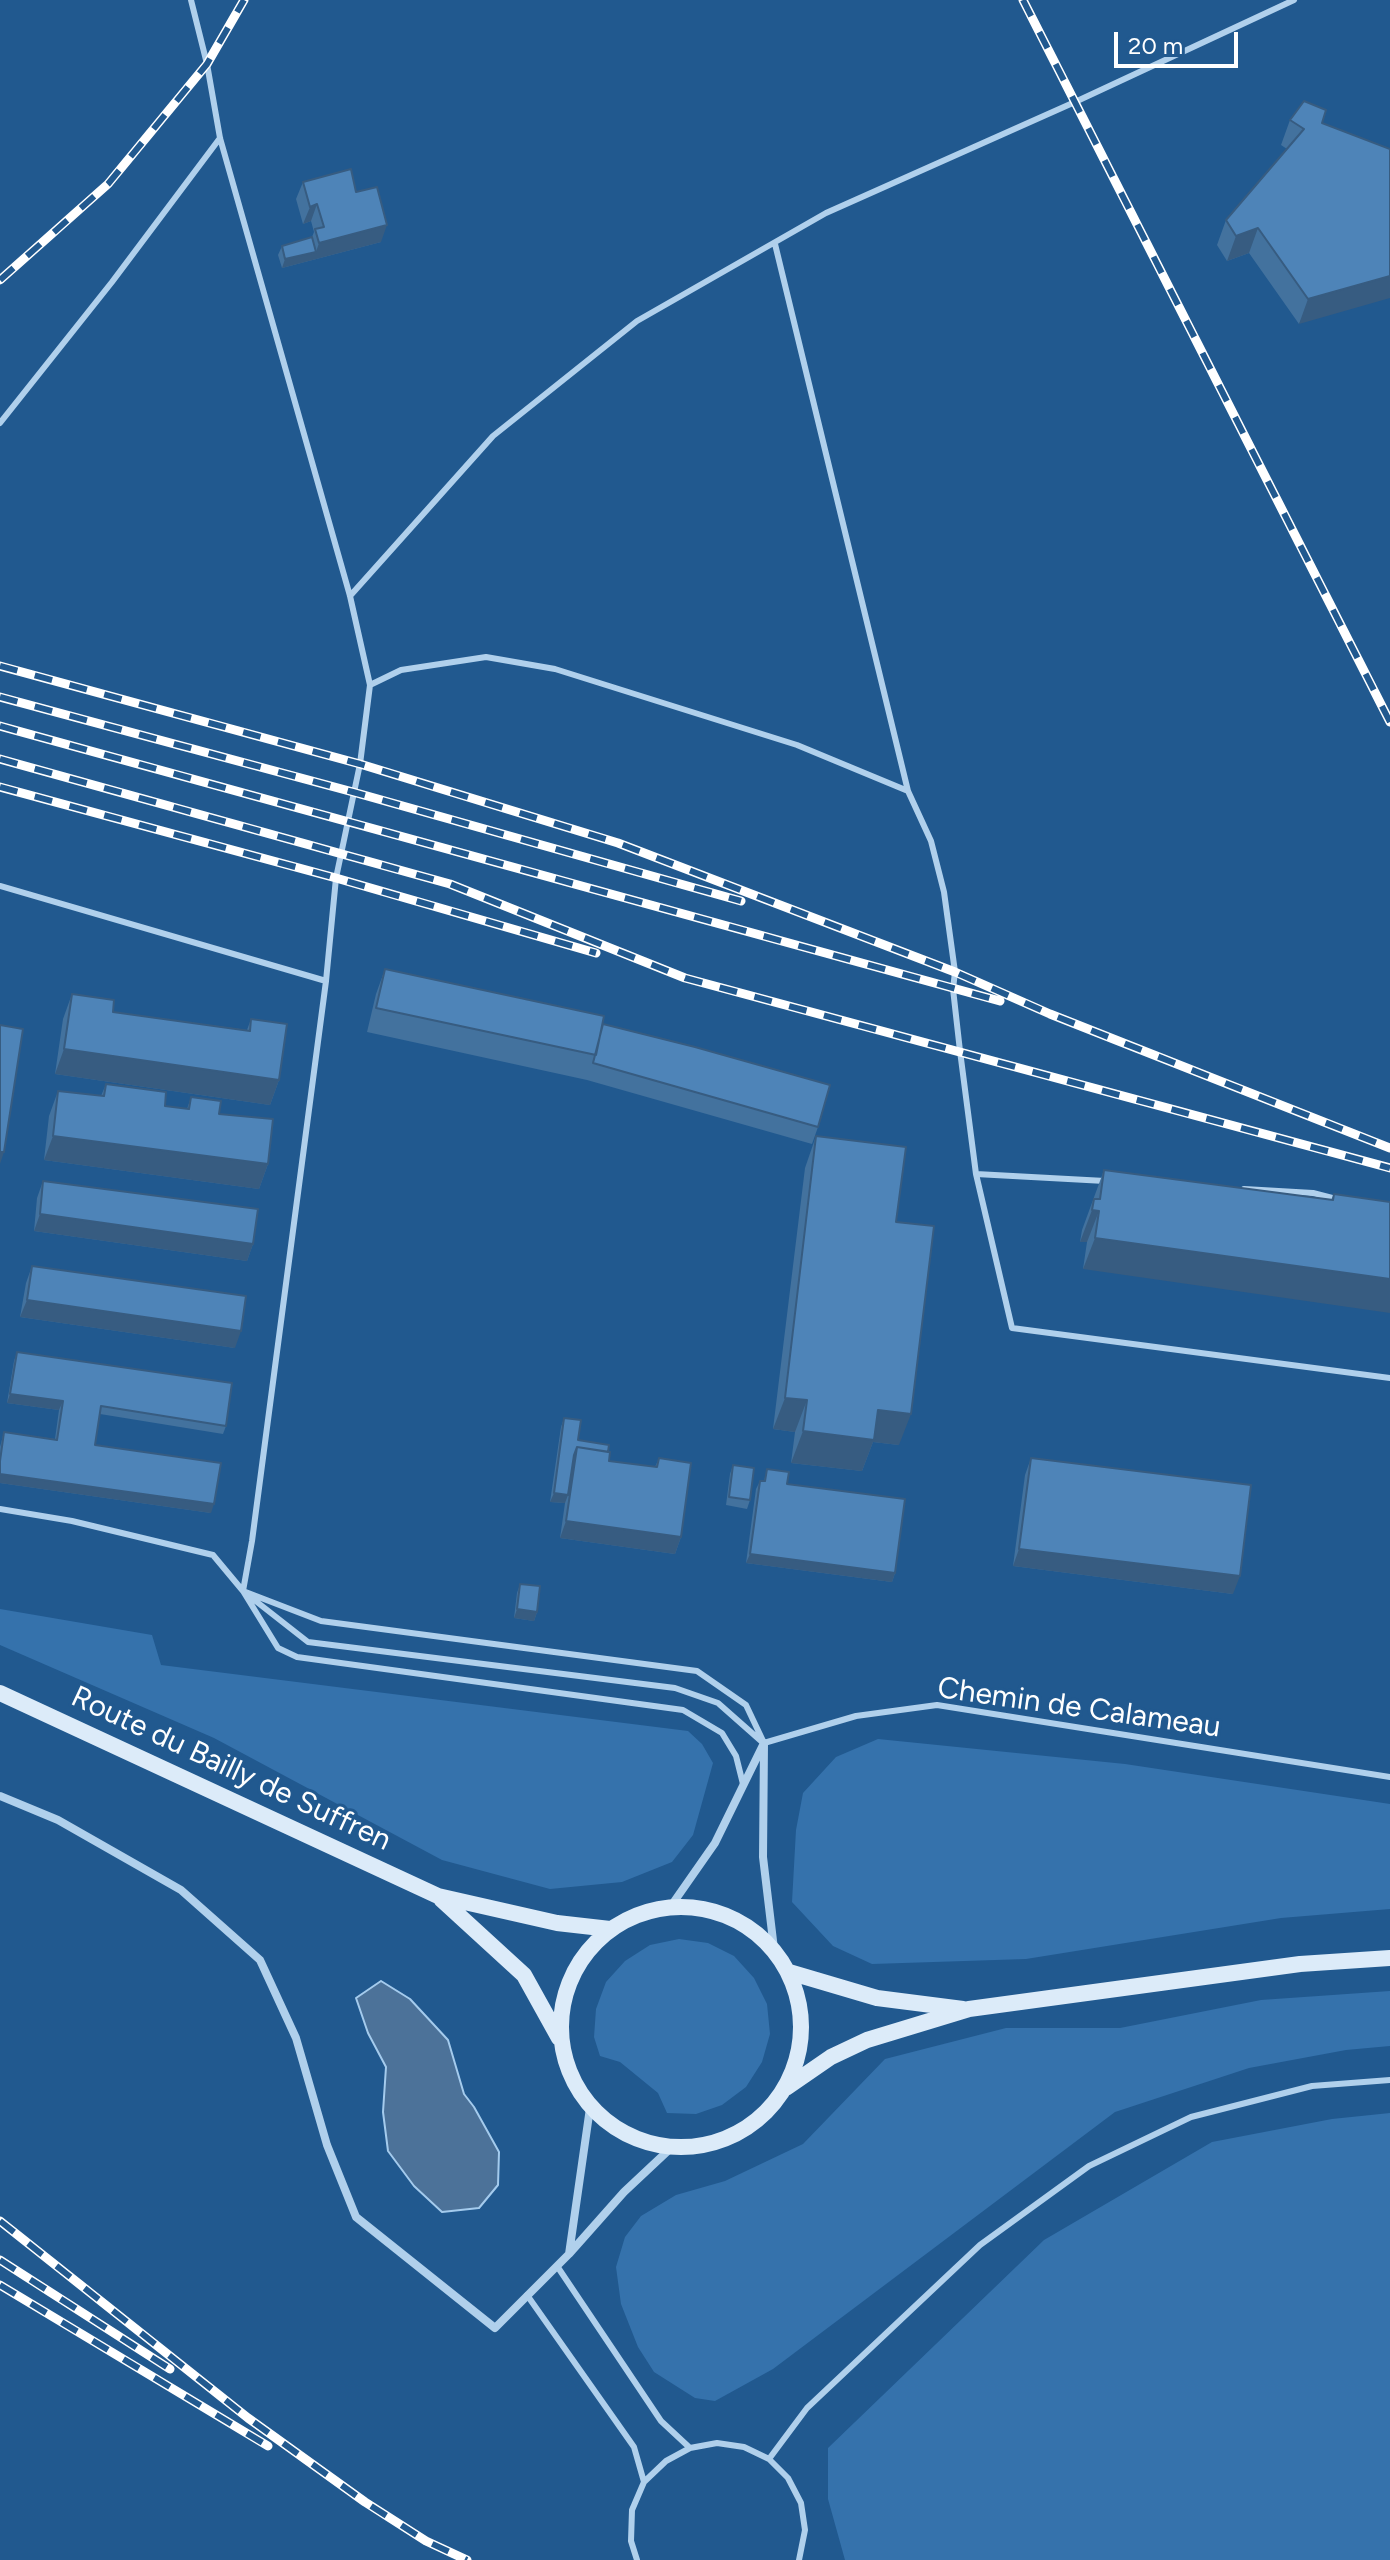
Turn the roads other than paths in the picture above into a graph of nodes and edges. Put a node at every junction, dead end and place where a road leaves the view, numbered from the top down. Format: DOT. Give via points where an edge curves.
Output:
graph roads {
  1 [pos="191,0"];
  2 [pos="1294,0"];
  3 [pos="220,138"];
  4 [pos="775,244"];
  5 [pos="0,423"];
  6 [pos="350,596"];
  7 [pos="370,685"];
  8 [pos="908,791"];
  9 [pos="0,886"];
  10 [pos="326,981"];
  11 [pos="976,1174"];
  12 [pos="1114,1182"];
  13 [pos="1236,1189"];
  14 [pos="1344,1201"];
  15 [pos="1390,1378"];
  16 [pos="0,1509"];
  17 [pos="243,1591"];
  18 [pos="0,1693"];
  19 [pos="764,1743"];
  20 [pos="1390,1777"];
  21 [pos="743,1785"];
  22 [pos="0,1796"];
  23 [pos="438,1896"];
  24 [pos="671,1906"];
  25 [pos="610,1929"];
  26 [pos="774,1949"];
  27 [pos="1390,1958"];
  28 [pos="789,1972"];
  29 [pos="969,2009"];
  30 [pos="560,2039"];
  31 [pos="1390,2080"];
  32 [pos="785,2089"];
  33 [pos="590,2108"];
  34 [pos="672,2147"];
  35 [pos="569,2254"];
  36 [pos="557,2266"];
  37 [pos="527,2295"];
  38 [pos="690,2448"];
  39 [pos="769,2459"];
  40 [pos="644,2482"];
  41 [pos="637,2560"];
  42 [pos="799,2560"];
  1 -- 3 [label="lane"];
  2 -- 4 [label="lane" via="826,213"];
  3 -- 5 [label="lane"];
  3 -- 6 [label="lane"];
  4 -- 6 [label="lane" via="637,321 493,436"];
  4 -- 8 [label="lane"];
  6 -- 7 [label="lane"];
  7 -- 8 [label="lane" via="401,670 486,657 555,669 797,745"];
  7 -- 10 [label="lane" via="336,878"];
  8 -- 11 [label="lane" via="931,841 944,892"];
  9 -- 10 [label="lane"];
  10 -- 17 [label="lane"];
  11 -- 12 [label="lane"];
  11 -- 15 [label="lane" via="1012,1328"];
  13 -- 14 [label="lane" via="1313,1193"];
  16 -- 17 [label="lane" via="213,1555"];
  17 -- 19 [label="lane" via="308,1642 675,1688 718,1703"];
  17 -- 19 [label="lane" via="321,1621 697,1671 746,1705"];
  17 -- 21 [label="lane" via="278,1648 297,1657 683,1710 722,1733 736,1756"];
  18 -- 23 [label="main road, Route du Bailly de Suffren"];
  19 -- 20 [label="lane, Chemin de Calameau" via="856,1716 937,1705"];
  19 -- 21 [label="street"];
  19 -- 26 [label="street" via="763,1857"];
  21 -- 24 [label="street" via="715,1843"];
  22 -- 37 [label="street" via="58,1820 181,1890 260,1960 296,2038 327,2145 356,2217 495,2328"];
  23 -- 25 [label="main road, Route du Bailly de Suffren" via="557,1923"];
  23 -- 30 [label="main road, Route du Bailly de Suffren" via="524,1975"];
  24 -- 25 [label="main road" via="638,1913"];
  24 -- 26 [label="main road" via="709,1909 745,1924"];
  25 -- 30 [label="main road" via="587,1950 570,1977"];
  26 -- 28 [label="main road"];
  27 -- 29 [label="main road" via="1300,1964"];
  28 -- 29 [label="main road" via="877,1998"];
  28 -- 32 [label="main road" via="802,2031"];
  29 -- 32 [label="main road" via="867,2040"];
  30 -- 33 [label="main road" via="569,2076"];
  31 -- 39 [label="lane" via="1312,2086 1191,2117 1089,2166 980,2245 807,2408"];
  32 -- 34 [label="main road" via="764,2115 737,2134 705,2145"];
  33 -- 34 [label="main road" via="642,2142"];
  33 -- 35 [label="street"];
  34 -- 35 [label="street"];
  35 -- 36 [label="street"];
  36 -- 37 [label="street"];
  36 -- 38 [label="lane" via="661,2421"];
  37 -- 40 [label="lane" via="634,2447"];
  38 -- 39 [label="lane" via="717,2443 744,2447"];
  38 -- 40 [label="lane"];
  39 -- 42 [label="lane" via="788,2478 801,2503 805,2530"];
  40 -- 41 [label="lane" via="632,2510 631,2541"];
}
